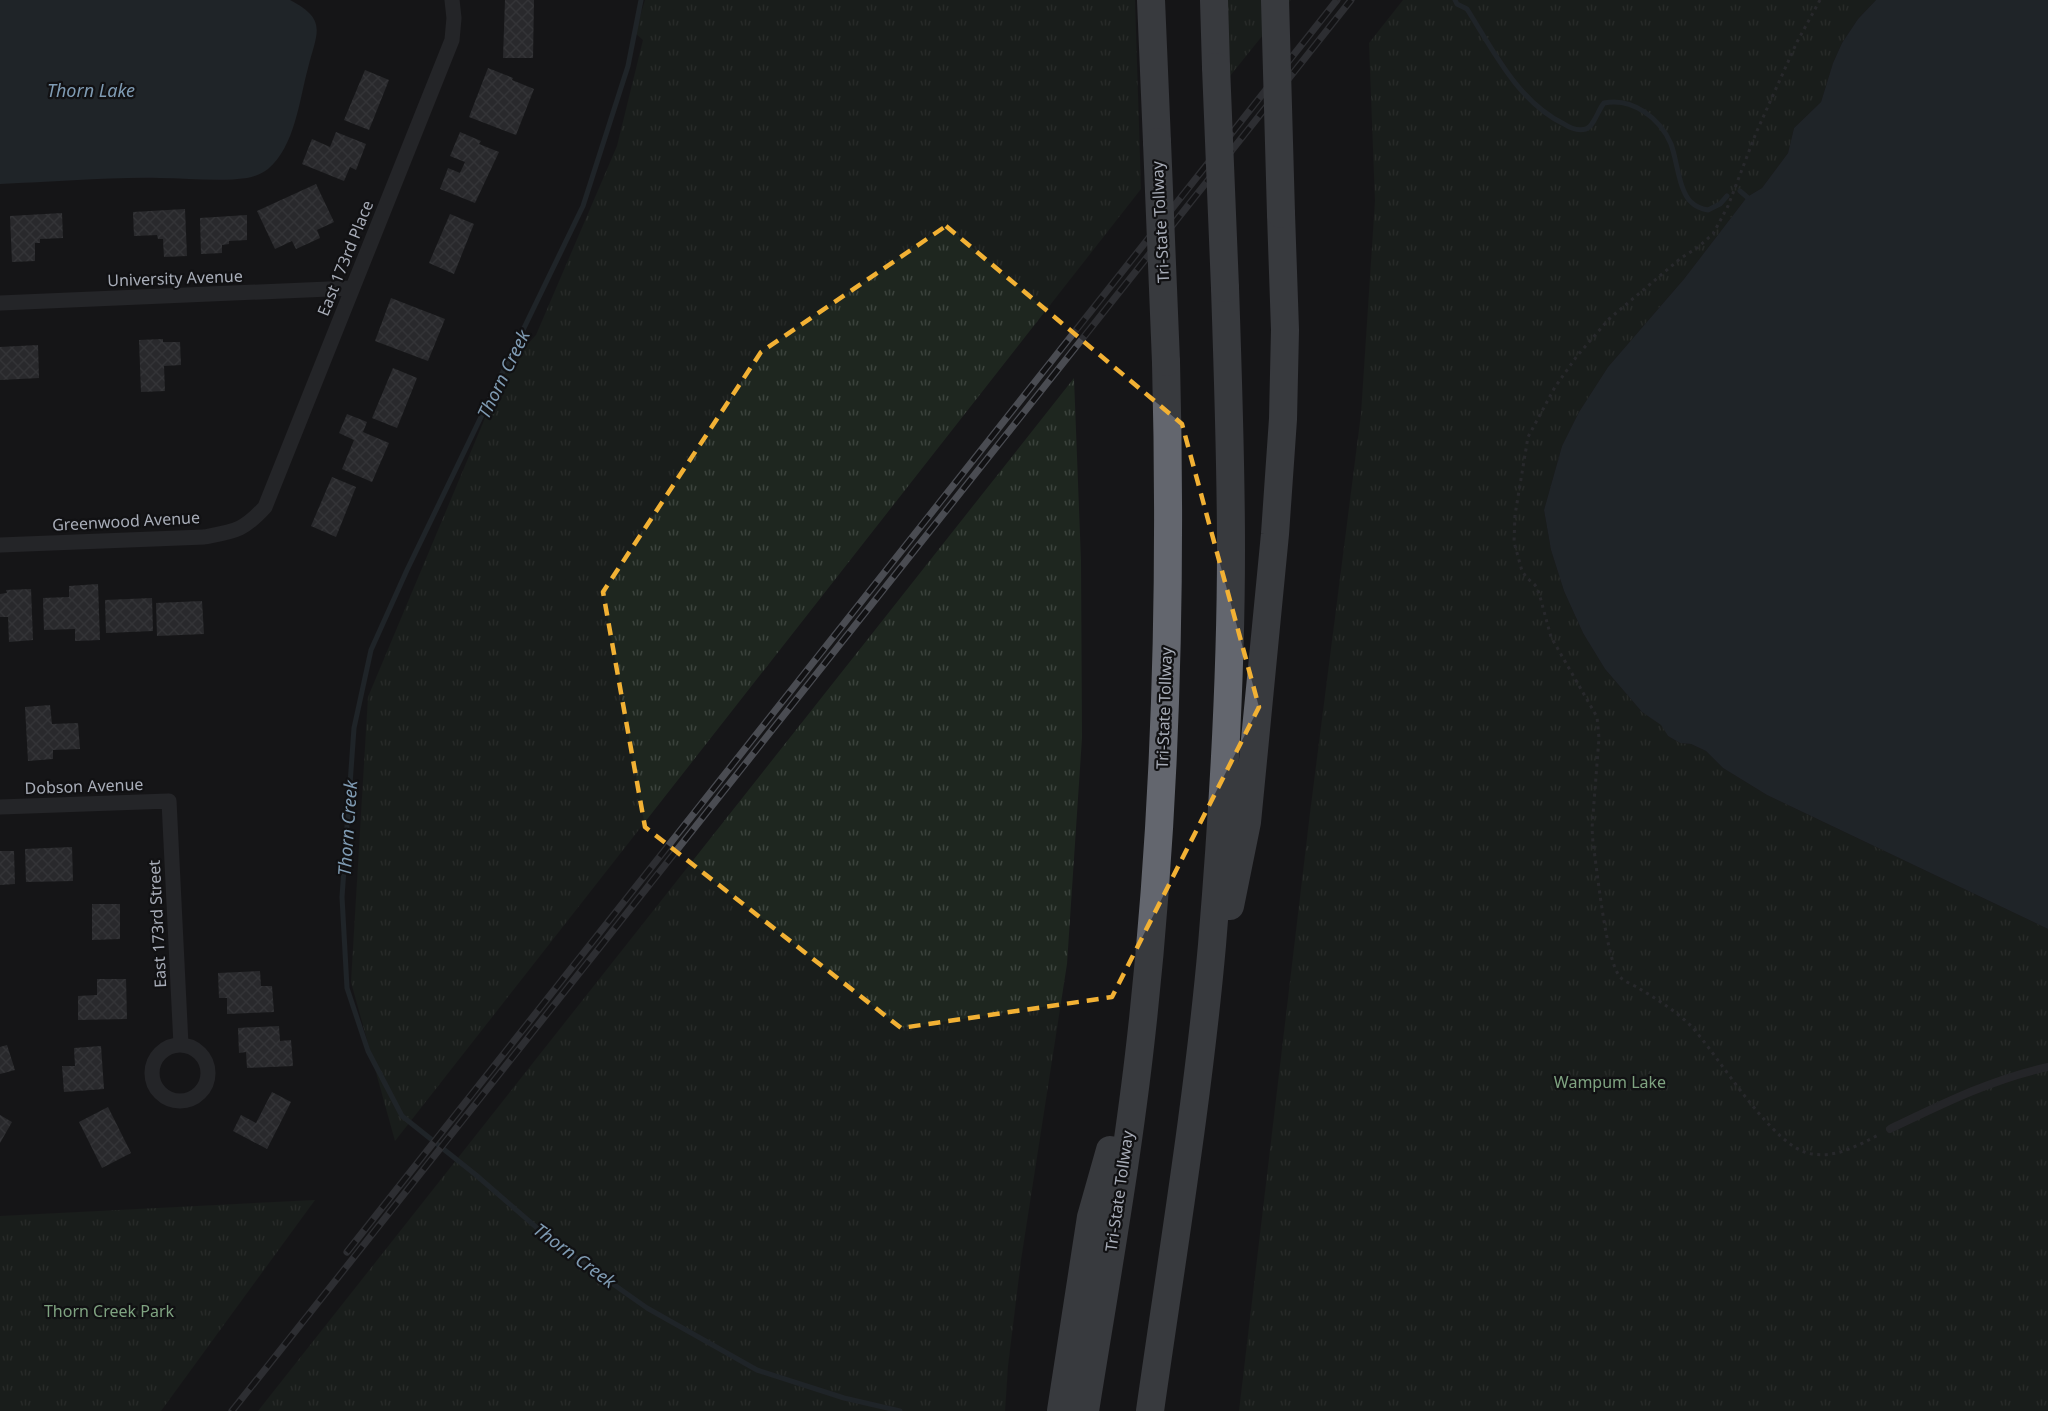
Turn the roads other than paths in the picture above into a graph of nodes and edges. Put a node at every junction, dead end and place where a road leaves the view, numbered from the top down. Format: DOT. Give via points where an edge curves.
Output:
graph roads {
  1 [pos="452,0"];
  2 [pos="1151,0"];
  3 [pos="1214,0"];
  4 [pos="1275,0"];
  5 [pos="352,288"];
  6 [pos="0,303"];
  7 [pos="251,522"];
  8 [pos="0,545"];
  9 [pos="169,801"];
  10 [pos="0,807"];
  11 [pos="181,1045"];
  12 [pos="1199,1064"];
  13 [pos="2048,1067"];
  14 [pos="1890,1129"];
  15 [pos="1084,1343"];
  16 [pos="1061,1411"];
  17 [pos="1085,1411"];
  18 [pos="1150,1411"];
  1 -- 5 [label="street, East 173rd Place" via="452,40"];
  2 -- 15 [label="highway, Tri-State Tollway, bridge" via="1166,362 1169,555 1164,725 1139,1056 1091,1217"];
  3 -- 12 [label="highway, bridge" via="1231,520 1227,718 1212,947"];
  4 -- 12 [label="highway, bridge" via="1285,330 1283,419 1246,822"];
  5 -- 6 [label="street, University Avenue"];
  5 -- 7 [label="street, East 173rd Place" via="265,507"];
  7 -- 8 [label="street, Greenwood Avenue" via="235,531 204,537"];
  9 -- 10 [label="street, Dobson Avenue"];
  9 -- 11 [label="street, East 173rd Street"];
  12 -- 18 [label="highway"];
  13 -- 14 [label="lane" via="1958,1096"];
  15 -- 16 [label="highway"];
  15 -- 17 [label="highway"];
}
